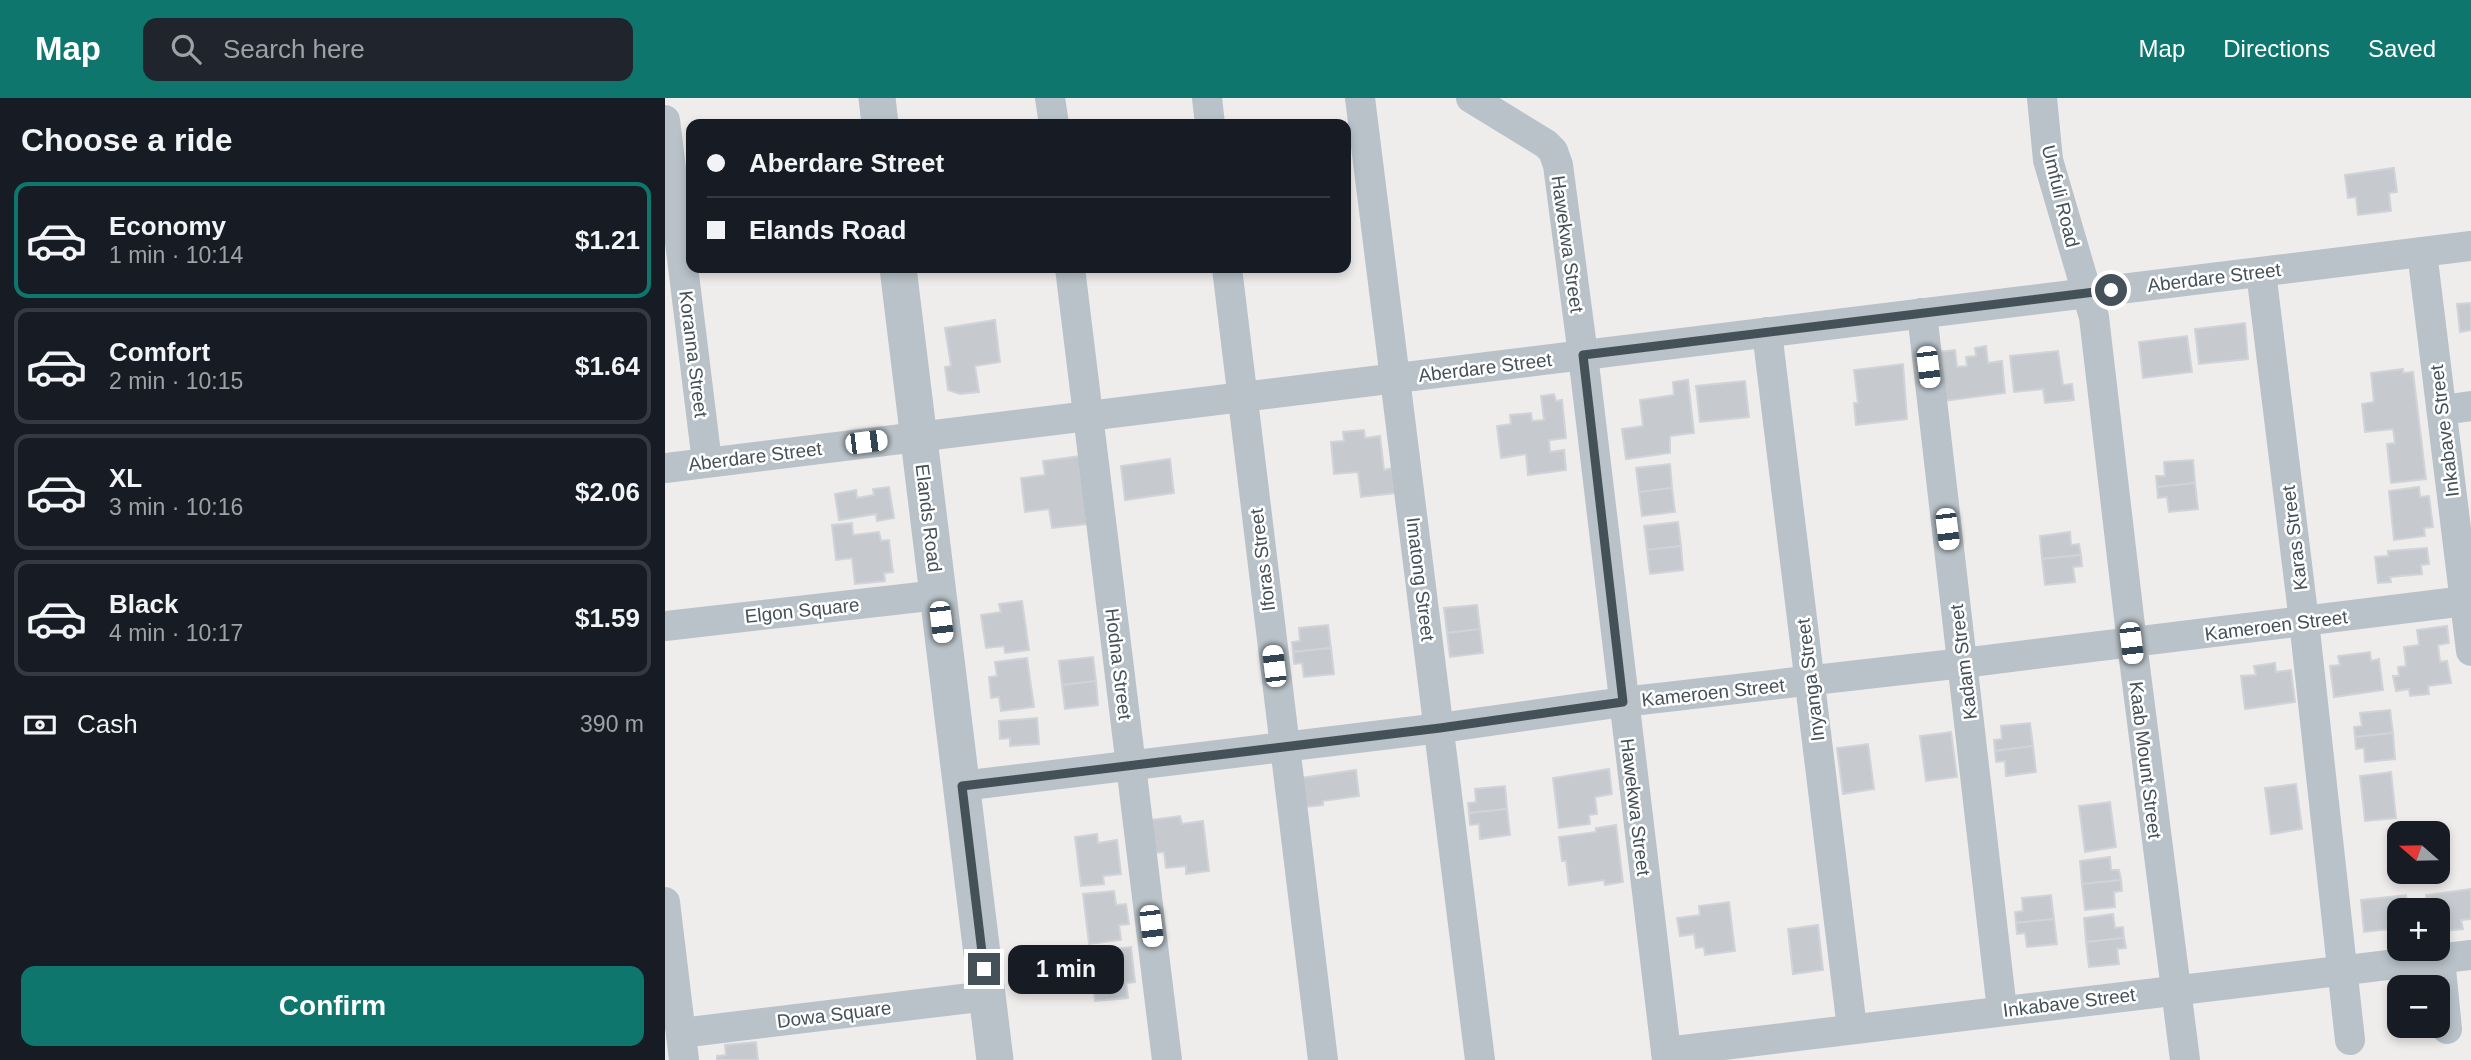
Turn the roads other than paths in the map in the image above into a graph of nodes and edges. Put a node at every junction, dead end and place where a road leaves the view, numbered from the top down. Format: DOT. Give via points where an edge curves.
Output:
graph roads {
  1 [pos="877,98"];
  2 [pos="1050,98"];
  3 [pos="1207,98"];
  4 [pos="1360,98"];
  5 [pos="1471,98"];
  6 [pos="2042,98"];
  7 [pos="879,119"];
  8 [pos="1052,119"];
  9 [pos="1209,119"];
  10 [pos="665,120"];
  11 [pos="2471,246"];
  12 [pos="2422,252"];
  13 [pos="674,267"];
  14 [pos="2261,272"];
  15 [pos="899,273"];
  16 [pos="1071,273"];
  17 [pos="1228,273"];
  18 [pos="2086,293"];
  19 [pos="1922,313"];
  20 [pos="1767,332"];
  21 [pos="1583,355"];
  22 [pos="1396,378"];
  23 [pos="1242,396"];
  24 [pos="2471,407"];
  25 [pos="2442,410"];
  26 [pos="1088,415"];
  27 [pos="918,436"];
  28 [pos="707,462"];
  29 [pos="665,468"];
  30 [pos="938,595"];
  31 [pos="2465,601"];
  32 [pos="2304,621"];
  33 [pos="665,626"];
  34 [pos="2131,643"];
  35 [pos="2471,651"];
  36 [pos="1963,663"];
  37 [pos="1811,681"];
  38 [pos="1623,702"];
  39 [pos="1440,728"];
  40 [pos="1284,746"];
  41 [pos="1132,765"];
  42 [pos="962,786"];
  43 [pos="665,902"];
  44 [pos="2471,955"];
  45 [pos="2450,958"];
  46 [pos="2422,961"];
  47 [pos="2343,970"];
  48 [pos="2175,990"];
  49 [pos="987,996"];
  50 [pos="2003,1010"];
  51 [pos="1852,1028"];
  52 [pos="2350,1041"];
  53 [pos="683,1046"];
  54 [pos="1667,1056"];
  55 [pos="995,1060"];
  56 [pos="1167,1060"];
  57 [pos="1323,1060"];
  58 [pos="1481,1060"];
  59 [pos="2185,1060"];
  1 -- 7 [label="street"];
  2 -- 8 [label="street"];
  3 -- 9 [label="street"];
  4 -- 22 [label="street, Imatong Street"];
  5 -- 21 [label="street, Hawekwa Street" via="1546,144 1556,158"];
  6 -- 18 [label="street, Umfuli Road" via="2048,160"];
  10 -- 13 [label="street, Koranna Street"];
  11 -- 12 [label="street, Aberdare Street"];
  12 -- 14 [label="street, Aberdare Street"];
  12 -- 25 [label="street, Inkabave Street"];
  13 -- 28 [label="street, Koranna Street"];
  14 -- 18 [label="street, Aberdare Street"];
  14 -- 32 [label="street, Karas Street"];
  15 -- 27 [label="street, Elands Road"];
  16 -- 26 [label="street, Hodna Street"];
  17 -- 23 [label="street, Iforas Street"];
  18 -- 19 [label="street, Aberdare Street"];
  18 -- 34 [label="street, Kaab Mount Street" via="2094,317"];
  19 -- 20 [label="street, Aberdare Street"];
  19 -- 36 [label="street, Kadam Street"];
  20 -- 21 [label="street, Aberdare Street"];
  20 -- 37 [label="street, Inyanga Street"];
  21 -- 22 [label="street, Aberdare Street"];
  21 -- 38 [label="street, Hawekwa Street"];
  22 -- 23 [label="street, Aberdare Street"];
  22 -- 39 [label="street, Imatong Street"];
  23 -- 26 [label="street, Aberdare Street"];
  23 -- 40 [label="street, Iforas Street"];
  24 -- 25 [label="street"];
  25 -- 31 [label="street, Inkabave Street"];
  26 -- 27 [label="street, Aberdare Street"];
  26 -- 41 [label="street, Hodna Street"];
  27 -- 28 [label="street, Aberdare Street"];
  27 -- 30 [label="street, Elands Road"];
  28 -- 29 [label="street, Aberdare Street"];
  30 -- 33 [label="street, Elgon Square"];
  30 -- 42 [label="street, Elands Road"];
  31 -- 32 [label="street, Kameroen Street"];
  31 -- 35 [label="street, Inkabave Street"];
  32 -- 34 [label="street, Kameroen Street"];
  32 -- 47 [label="street, Karas Street"];
  34 -- 36 [label="street, Kameroen Street"];
  34 -- 48 [label="street, Kaab Mount Street"];
  36 -- 37 [label="street, Kameroen Street"];
  36 -- 50 [label="street, Kadam Street"];
  37 -- 38 [label="street, Kameroen Street"];
  37 -- 51 [label="street, Inyanga Street"];
  38 -- 39 [label="street, Kameroen Street"];
  38 -- 54 [label="street, Hawekwa Street"];
  39 -- 40 [label="street, Kameroen Street"];
  39 -- 58 [label="street, Imatong Street"];
  40 -- 41 [label="street, Kameroen Street"];
  40 -- 57 [label="street, Iforas Street"];
  41 -- 42 [label="street, Kameroen Street"];
  41 -- 56 [label="street, Hodna Street"];
  42 -- 49 [label="street, Elands Road"];
  43 -- 53 [label="street"];
  44 -- 45 [label="street, Inkabave Street"];
  46 -- 47 [label="street, Inkabave Street"];
  47 -- 48 [label="street, Inkabave Street"];
  47 -- 52 [label="street, Karas Street"];
  48 -- 50 [label="street, Inkabave Street"];
  48 -- 59 [label="street, Kaab Mount Street"];
  49 -- 53 [label="street, Dowa Square"];
  49 -- 55 [label="street, Elands Road"];
  50 -- 51 [label="street, Inkabave Street"];
  51 -- 54 [label="street, Inkabave Street"];
}
